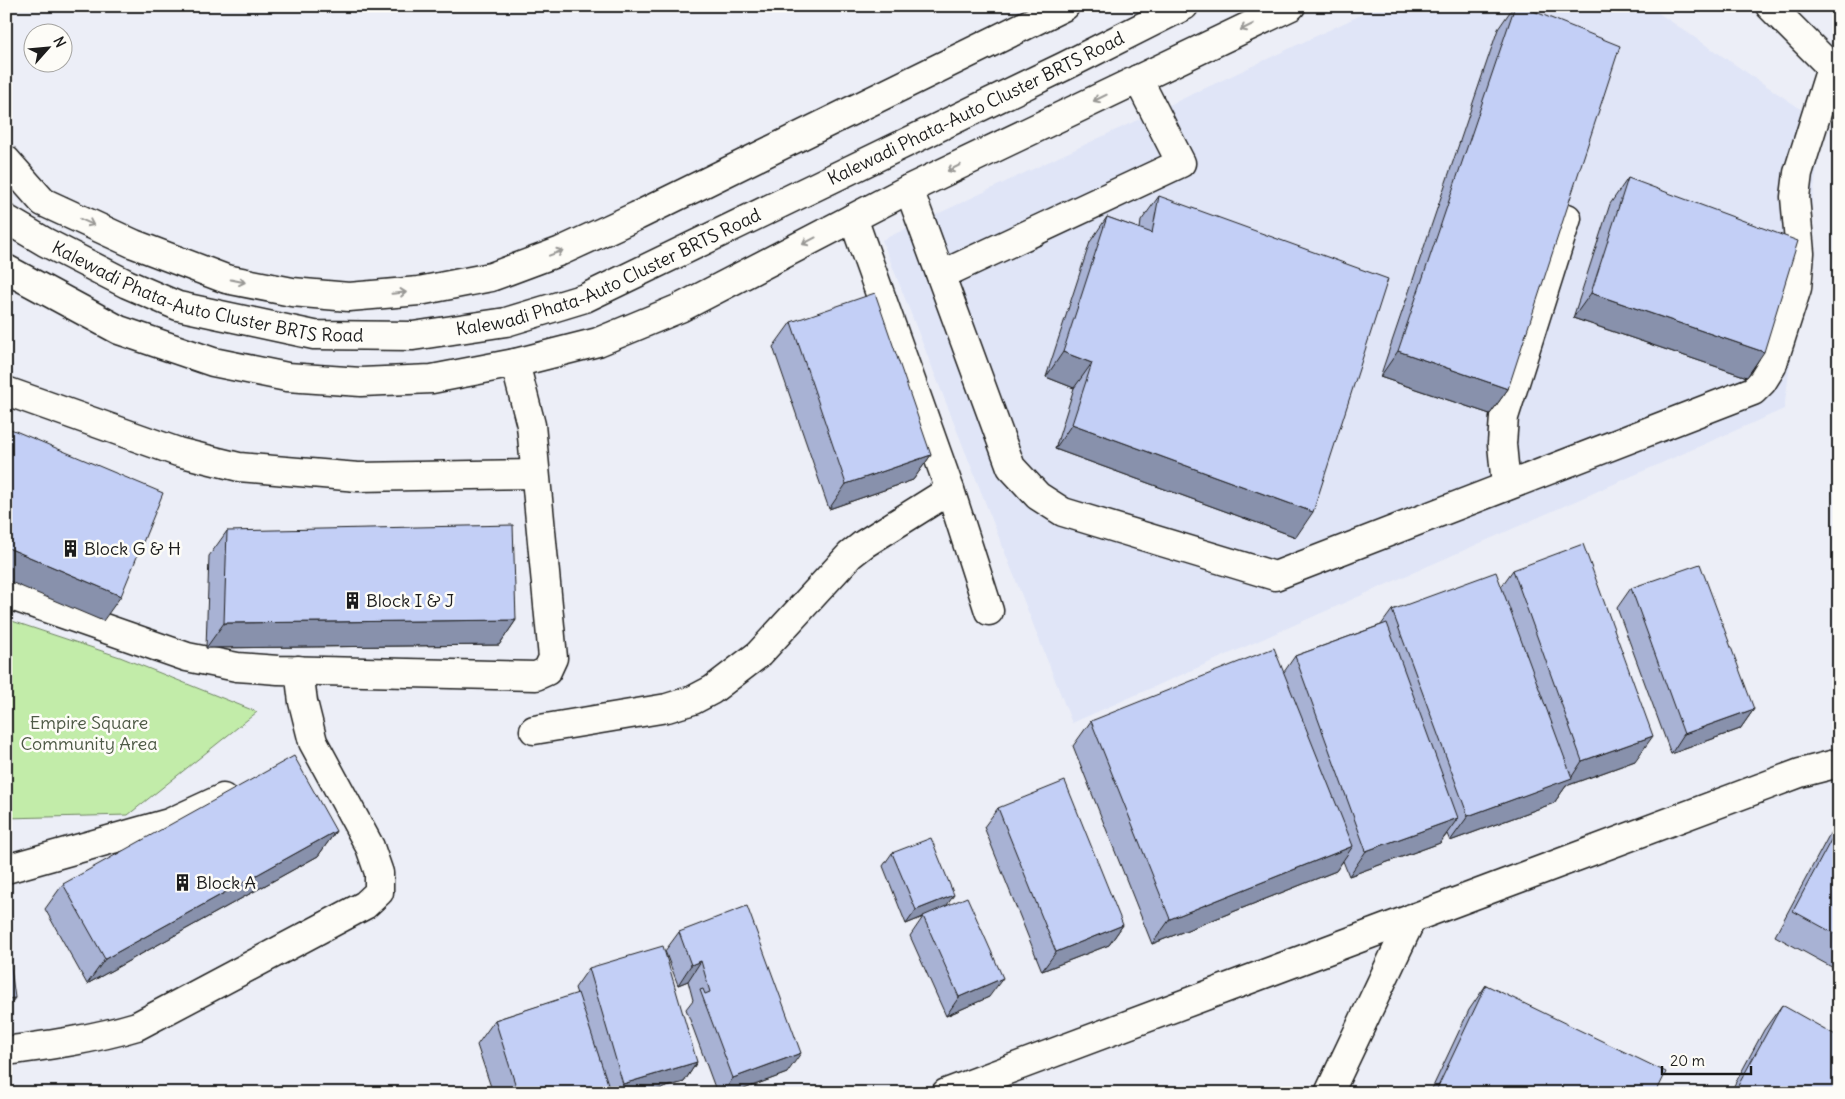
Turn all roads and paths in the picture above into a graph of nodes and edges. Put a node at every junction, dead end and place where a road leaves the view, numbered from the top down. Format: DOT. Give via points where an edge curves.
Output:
graph roads {
  1 [pos="1065,6"];
  2 [pos="1184,6"];
  3 [pos="1291,6"];
  4 [pos="1770,6"];
  5 [pos="1835,72"];
  6 [pos="1138,79"];
  7 [pos="6,160"];
  8 [pos="6,180"];
  9 [pos="909,189"];
  10 [pos="43,202"];
  11 [pos="853,218"];
  12 [pos="1567,218"];
  13 [pos="6,219"];
  14 [pos="6,269"];
  15 [pos="941,275"];
  16 [pos="515,362"];
  17 [pos="6,391"];
  18 [pos="535,474"];
  19 [pos="1506,486"];
  20 [pos="950,490"];
  21 [pos="6,594"];
  22 [pos="989,611"];
  23 [pos="299,670"];
  24 [pos="534,730"];
  25 [pos="1839,763"];
  26 [pos="248,786"];
  27 [pos="6,869"];
  28 [pos="1412,918"];
  29 [pos="6,1051"];
  30 [pos="946,1093"];
  31 [pos="1329,1093"];
  10 -- 1 [label="main road, one-way" via="134,244 226,279 292,292 349,297 419,291 491,277 561,251"];
  2 -- 13 [label="main road, Kalewadi Phata-Auto Cluster BRTS Road" via="585,298 506,322 413,336 314,335 178,306 127,284"];
  3 -- 6 [label="main road, one-way"];
  4 -- 5 [label="main road"];
  5 -- 19 [label="main road" via="1798,172 1796,197 1800,253 1797,288 1772,366 1762,382 1752,391"];
  6 -- 9 [label="main road, one-way"];
  6 -- 15 [label="main road" via="1181,163"];
  7 -- 10 [label="main road"];
  8 -- 10 [label="main road"];
  9 -- 11 [label="main road"];
  9 -- 15 [label="main road"];
  11 -- 16 [label="main road, one-way" via="680,308 598,342"];
  11 -- 20 [label="main road"];
  12 -- 19 [label="main road" via="1504,418 1502,444"];
  14 -- 16 [label="main road" via="119,330 213,362 287,378 361,382 432,379"];
  15 -- 19 [label="main road" via="1011,467 1038,496 1063,512 1275,576"];
  16 -- 18 [label="main road" via="531,425"];
  17 -- 18 [label="main road" via="178,452 239,467 358,477"];
  18 -- 23 [label="main road" via="553,658 548,671 536,676 514,677"];
  20 -- 22 [label="main road"];
  20 -- 24 [label="main road" via="850,554 759,654 712,690 667,708"];
  21 -- 23 [label="main road" via="187,657 237,667"];
  23 -- 29 [label="main road" via="313,742 309,757 370,847 379,873 379,892 365,905 136,1026 67,1042"];
  25 -- 28 [label="main road" via="1800,773"];
  26 -- 27 [label="main road" via="169,823"];
  28 -- 30 [label="main road"];
  28 -- 31 [label="main road"];
}
